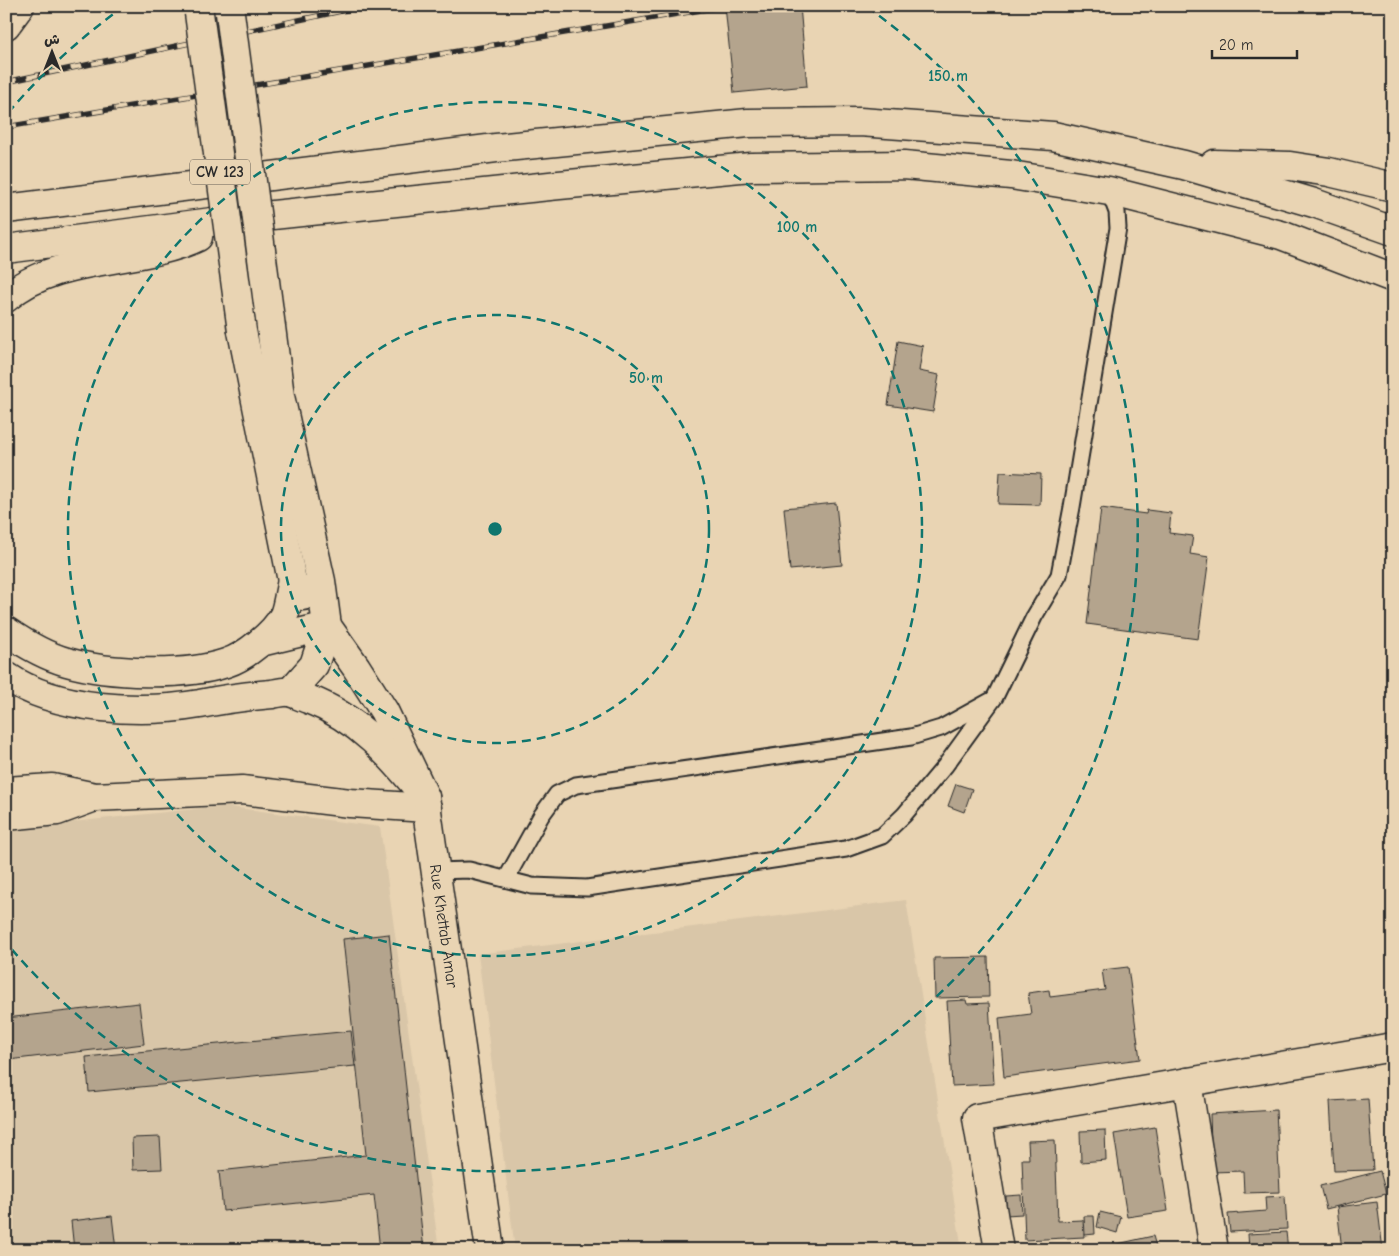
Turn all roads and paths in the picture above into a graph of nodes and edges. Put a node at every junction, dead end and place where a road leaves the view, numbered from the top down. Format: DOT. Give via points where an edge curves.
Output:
graph roads {
  1 [pos="20,6"];
  2 [pos="199,10"];
  3 [pos="230,10"];
  4 [pos="6,25"];
  5 [pos="1184,165"];
  6 [pos="1393,187"];
  7 [pos="1109,191"];
  8 [pos="6,209"];
  9 [pos="235,219"];
  10 [pos="1393,231"];
  11 [pos="6,250"];
  12 [pos="1393,278"];
  13 [pos="6,298"];
  14 [pos="292,581"];
  15 [pos="327,626"];
  16 [pos="6,631"];
  17 [pos="262,642"];
  18 [pos="6,676"];
  19 [pos="290,692"];
  20 [pos="995,698"];
  21 [pos="6,791"];
  22 [pos="95,796"];
  23 [pos="426,803"];
  24 [pos="6,816"];
  25 [pos="436,871"];
  26 [pos="506,879"];
  27 [pos="1393,1047"];
  28 [pos="1187,1082"];
  29 [pos="490,1250"];
  30 [pos="999,1250"];
  31 [pos="1214,1250"];
  1 -- 4 [label="main road"];
  2 -- 14 [label="main road, CW 123, bridge" via="242,332"];
  3 -- 15 [label="main road, CW 123, bridge" via="280,396 321,581"];
  5 -- 6 [label="main road" via="1290,166"];
  5 -- 8 [label="main road" via="1053,136 860,122 748,123 496,148"];
  5 -- 10 [label="main road" via="1314,203"];
  7 -- 9 [label="main road" via="1011,175 904,165 750,167"];
  7 -- 12 [label="main road" via="1281,235"];
  7 -- 20 [label="lane" via="1117,212 1118,228 1059,575 1034,617"];
  9 -- 11 [label="main road"];
  9 -- 13 [label="main road" via="195,238 160,249 109,258 45,276"];
  14 -- 15 [label="main road, CW 123"];
  14 -- 17 [label="main road" via="284,615"];
  15 -- 17 [label="main road"];
  15 -- 19 [label="main road" via="314,665"];
  15 -- 23 [label="main road, Rue Khettab Amar / CW 123" via="384,711"];
  16 -- 17 [label="main road" via="26,645 65,661 99,669 135,672 182,670 227,663"];
  18 -- 19 [label="main road" via="55,698 100,707 147,710"];
  19 -- 23 [label="main road" via="329,707 366,733 397,762"];
  20 -- 26 [label="lane" via="941,728 912,737 576,785 557,794"];
  20 -- 26 [label="lane" via="904,816 882,836 855,846 744,866 587,888 532,886"];
  21 -- 22 [label="main road" via="52,788"];
  22 -- 23 [label="main road" via="242,790 350,803"];
  22 -- 24 [label="main road" via="57,811"];
  23 -- 25 [label="main road, Rue Khettab Amar / CW 123"];
  25 -- 26 [label="lane" via="469,870"];
  25 -- 29 [label="main road, Rue Khettab Amar / CW 123"];
  27 -- 28 [label="main road"];
  28 -- 30 [label="main road" via="977,1118"];
  28 -- 31 [label="main road"];
}
